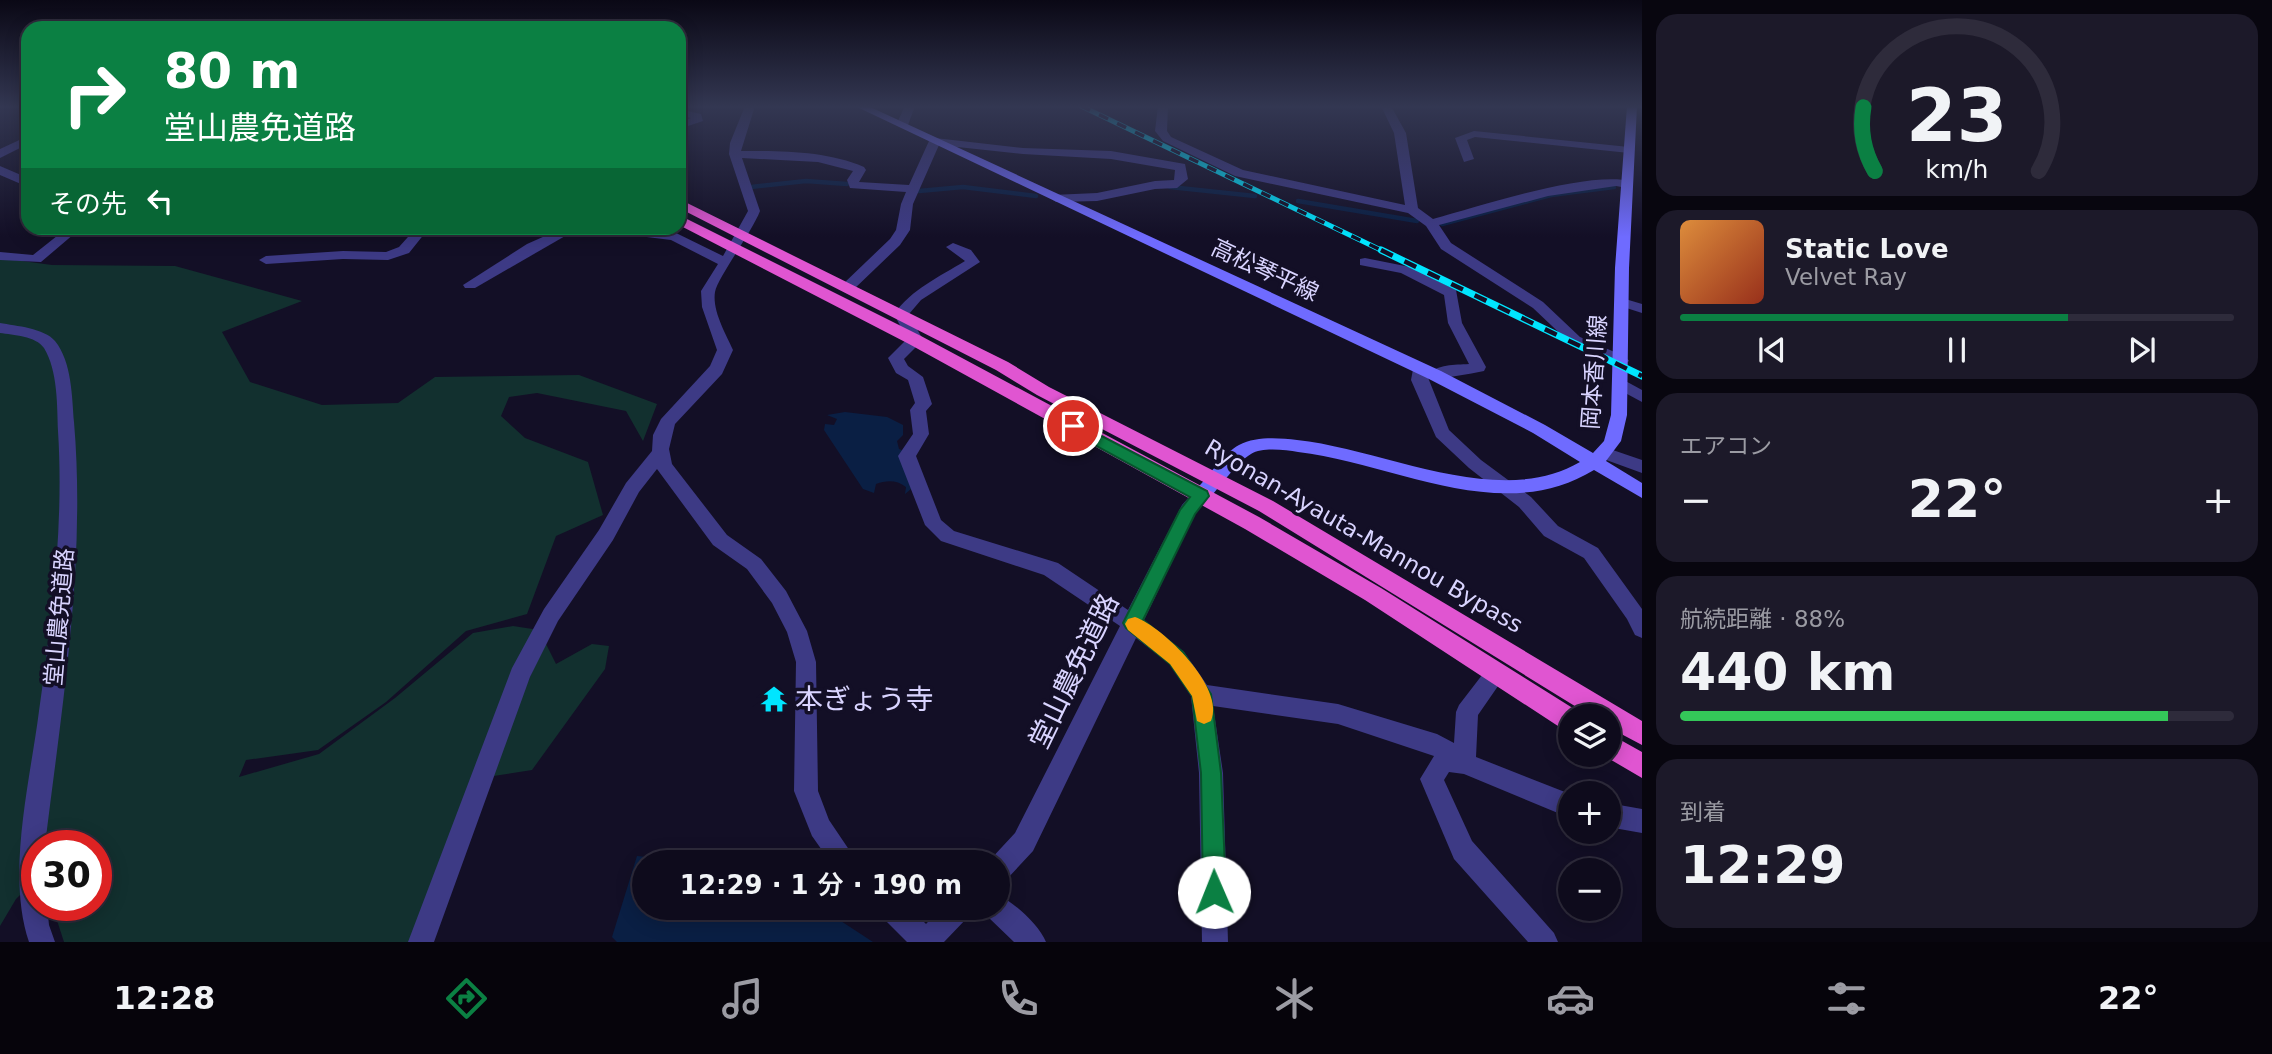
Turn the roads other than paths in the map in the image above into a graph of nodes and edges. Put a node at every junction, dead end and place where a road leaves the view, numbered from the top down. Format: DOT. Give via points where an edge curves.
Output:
graph roads {
  1 [pos="735,150"];
  2 [pos="931,150"];
  3 [pos="954,150"];
  4 [pos="1023,150"];
  5 [pos="1190,150"];
  6 [pos="1403,150"];
  7 [pos="1465,150"];
  8 [pos="1629,150"];
  9 [pos="735,154"];
  10 [pos="1468,159"];
  11 [pos="0,170"];
  12 [pos="21,180"];
  13 [pos="1627,184"];
  14 [pos="914,188"];
  15 [pos="1056,198"];
  16 [pos="686,209"];
  17 [pos="1412,210"];
  18 [pos="686,223"];
  19 [pos="1431,223"];
  20 [pos="65,235"];
  21 [pos="416,235"];
  22 [pos="557,235"];
  23 [pos="666,235"];
  24 [pos="953,247"];
  25 [pos="734,248"];
  26 [pos="0,257"];
  27 [pos="266,260"];
  28 [pos="1365,262"];
  29 [pos="470,285"];
  30 [pos="847,288"];
  31 [pos="1622,302"];
  32 [pos="1642,309"];
  33 [pos="901,314"];
  34 [pos="0,328"];
  35 [pos="915,340"];
  36 [pos="1621,361"];
  37 [pos="1428,372"];
  38 [pos="1620,383"];
  39 [pos="1642,397"];
  40 [pos="659,454"];
  41 [pos="1599,457"];
  42 [pos="1642,467"];
  43 [pos="1506,487"];
  44 [pos="1208,488"];
  45 [pos="1642,491"];
  46 [pos="1132,623"];
  47 [pos="1642,629"];
  48 [pos="1496,673"];
  49 [pos="1201,694"];
  50 [pos="1558,712"];
  51 [pos="1641,732"];
  52 [pos="1621,752"];
  53 [pos="1464,763"];
  54 [pos="1642,766"];
  55 [pos="1558,801"];
  56 [pos="1621,817"];
  57 [pos="1642,821"];
  58 [pos="836,850"];
  59 [pos="1010,857"];
  60 [pos="903,920"];
  61 [pos="947,920"];
  62 [pos="1010,920"];
  63 [pos="43,942"];
  64 [pos="421,942"];
  65 [pos="926,942"];
  66 [pos="1033,942"];
  67 [pos="1215,942"];
  68 [pos="1545,942"];
  1 -- 9 [label="street"];
  2 -- 14 [label="street"];
  3 -- 15 [label="main road, 高松琴平線"];
  4 -- 15 [label="street" via="1111,155 1181,167 1182,179 1177,184 1097,197"];
  5 -- 17 [label="street" via="1239,173"];
  6 -- 17 [label="street"];
  7 -- 10 [label="street"];
  8 -- 13 [label="main road, 岡本香川線"];
  9 -- 14 [label="street" via="832,160 860,170 854,185"];
  9 -- 25 [label="street" via="754,211"];
  11 -- 12 [label="street"];
  13 -- 19 [label="street" via="1547,192"];
  13 -- 31 [label="main road, 岡本香川線"];
  14 -- 30 [label="street" via="903,230 895,242"];
  15 -- 37 [label="main road, 高松琴平線"];
  16 -- 25 [label="highway, Ryonan-Ayauta-Mannou Bypass"];
  17 -- 19 [label="street"];
  18 -- 25 [label="highway, Ryonan-Ayauta-Mannou Bypass"];
  19 -- 36 [label="street" via="1446,246 1538,305 1575,340"];
  20 -- 26 [label="street" via="36,259"];
  21 -- 27 [label="street" via="404,250 388,256"];
  22 -- 29 [label="street"];
  23 -- 25 [label="street"];
  24 -- 33 [label="street" via="973,262 916,297"];
  25 -- 30 [label="highway, Ryonan-Ayauta-Mannou Bypass"];
  25 -- 35 [label="highway, Ryonan-Ayauta-Mannou Bypass"];
  25 -- 40 [label="street" via="708,291 725,350 717,370 676,408"];
  28 -- 37 [label="street" via="1405,270 1451,293 1455,323 1478,367"];
  30 -- 33 [label="highway, Ryonan-Ayauta-Mannou Bypass"];
  31 -- 32 [label="street"];
  31 -- 36 [label="main road, 岡本香川線"];
  33 -- 35 [label="street"];
  33 -- 44 [label="highway, Ryonan-Ayauta-Mannou Bypass"];
  34 -- 63 [label="street, 堂山農免道路" via="48,342 57,359 70,479 60,632 30,870 36,925"];
  35 -- 44 [label="highway, Ryonan-Ayauta-Mannou Bypass"];
  35 -- 46 [label="street" via="896,358 902,369 915,377 924,404 918,410 921,434 907,456 934,525 968,545 1051,569"];
  36 -- 38 [label="main road, 岡本香川線"];
  37 -- 41 [label="main road, 高松琴平線"];
  37 -- 43 [label="street" via="1419,380 1443,433"];
  38 -- 39 [label="street"];
  38 -- 41 [label="main road, 岡本香川線" via="1616,436"];
  40 -- 58 [label="street" via="720,540 754,564 797,631 806,662 806,791 820,828"];
  40 -- 64 [label="street" via="551,615 520,675"];
  41 -- 42 [label="street"];
  41 -- 43 [label="main road, 岡本香川線" via="1551,484"];
  41 -- 45 [label="main road, 高松琴平線"];
  43 -- 44 [label="main road, 岡本香川線" via="1452,481 1337,450 1273,444 1243,450"];
  43 -- 47 [label="street" via="1550,531 1591,553"];
  44 -- 46 [label="street, 堂山農免道路" via="1188,510"];
  44 -- 48 [label="highway, Ryonan-Ayauta-Mannou Bypass"];
  44 -- 51 [label="highway, Ryonan-Ayauta-Mannou Bypass" via="1266,506"];
  46 -- 49 [label="street" via="1177,658"];
  46 -- 59 [label="street, 堂山農免道路" via="1024,842"];
  48 -- 50 [label="highway, Ryonan-Ayauta-Mannou Bypass"];
  48 -- 53 [label="street" via="1467,712"];
  49 -- 53 [label="street" via="1338,714 1437,745"];
  49 -- 67 [label="street" via="1211,773"];
  52 -- 54 [label="highway"];
  53 -- 55 [label="street"];
  53 -- 68 [label="street" via="1443,761 1432,779 1463,850"];
  56 -- 57 [label="street"];
  60 -- 65 [label="street"];
  61 -- 65 [label="street"];
  62 -- 66 [label="street"];
}
